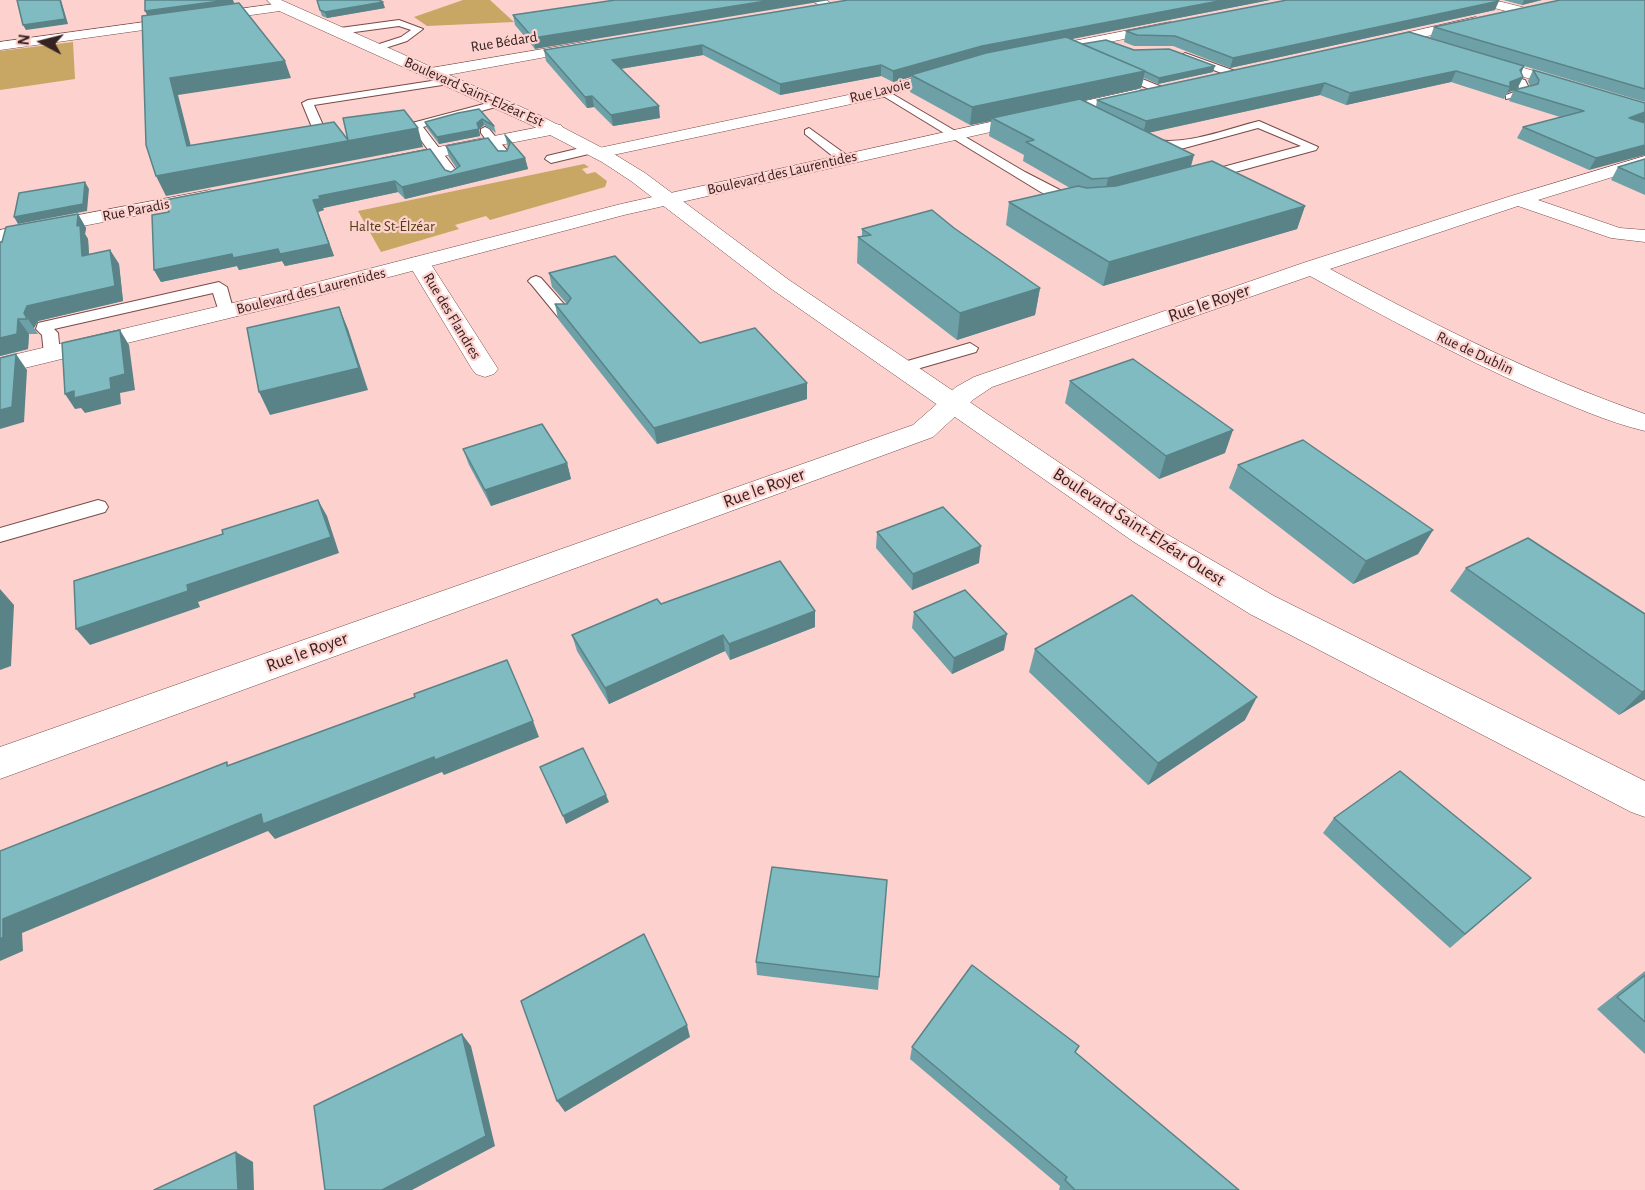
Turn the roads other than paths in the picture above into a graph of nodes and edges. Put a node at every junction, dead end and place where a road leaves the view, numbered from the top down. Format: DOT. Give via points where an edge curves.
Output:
graph roads {
  1 [pos="1479,0"];
  2 [pos="278,3"];
  3 [pos="1187,22"];
  4 [pos="340,31"];
  5 [pos="1407,37"];
  6 [pos="1103,39"];
  7 [pos="601,43"];
  8 [pos="0,46"];
  9 [pos="1360,46"];
  10 [pos="1438,46"];
  11 [pos="1062,47"];
  12 [pos="1123,47"];
  13 [pos="376,48"];
  14 [pos="1460,53"];
  15 [pos="1179,54"];
  16 [pos="1022,55"];
  17 [pos="1079,55"];
  18 [pos="966,67"];
  19 [pos="1107,67"];
  20 [pos="1250,70"];
  21 [pos="1231,74"];
  22 [pos="1209,78"];
  23 [pos="429,79"];
  24 [pos="1521,82"];
  25 [pos="1163,88"];
  26 [pos="884,92"];
  27 [pos="1510,97"];
  28 [pos="459,98"];
  29 [pos="494,101"];
  30 [pos="1073,108"];
  31 [pos="1645,109"];
  32 [pos="1095,119"];
  33 [pos="555,129"];
  34 [pos="320,132"];
  35 [pos="809,132"];
  36 [pos="954,135"];
  37 [pos="489,136"];
  38 [pos="1135,137"];
  39 [pos="596,151"];
  40 [pos="437,152"];
  41 [pos="506,157"];
  42 [pos="551,159"];
  43 [pos="844,159"];
  44 [pos="1645,161"];
  45 [pos="368,166"];
  46 [pos="455,177"];
  47 [pos="1186,182"];
  48 [pos="1551,191"];
  49 [pos="227,192"];
  50 [pos="666,199"];
  51 [pos="1518,200"];
  52 [pos="1091,205"];
  53 [pos="1645,224"];
  54 [pos="0,236"];
  55 [pos="1645,236"];
  56 [pos="419,263"];
  57 [pos="1311,268"];
  58 [pos="536,281"];
  59 [pos="122,309"];
  60 [pos="226,312"];
  61 [pos="564,314"];
  62 [pos="126,336"];
  63 [pos="970,348"];
  64 [pos="52,354"];
  65 [pos="0,366"];
  66 [pos="903,368"];
  67 [pos="484,369"];
  68 [pos="954,403"];
  69 [pos="1645,423"];
  70 [pos="98,507"];
  71 [pos="0,535"];
  72 [pos="0,763"];
  73 [pos="1645,800"];
  1 -- 5 [label="street" via="1528,10"];
  2 -- 4 [label="street, Boulevard Saint-Elzéar Est"];
  2 -- 8 [label="street"];
  3 -- 6 [label="street"];
  4 -- 13 [label="street, Boulevard Saint-Elzéar Est"];
  4 -- 13 [label="lane" via="399,23 418,29 404,39"];
  5 -- 9 [label="street"];
  5 -- 10 [label="street"];
  6 -- 11 [label="street"];
  6 -- 12 [label="lane"];
  7 -- 23 [label="street, Rue Bédard"];
  11 -- 16 [label="street"];
  11 -- 17 [label="lane"];
  13 -- 23 [label="street, Boulevard Saint-Elzéar Est"];
  14 -- 31 [label="street"];
  15 -- 21 [label="lane"];
  18 -- 26 [label="street, Rue Lavoie"];
  19 -- 25 [label="lane"];
  20 -- 21 [label="street"];
  21 -- 22 [label="street"];
  23 -- 28 [label="street, Boulevard Saint-Elzéar Est"];
  23 -- 34 [label="lane" via="308,103"];
  24 -- 27 [label="lane" via="1526,92"];
  25 -- 30 [label="street, Boulevard des Laurentides"];
  26 -- 36 [label="lane"];
  26 -- 39 [label="street, Rue Lavoie"];
  28 -- 29 [label="street, Boulevard Saint-Elzéar Est"];
  28 -- 29 [label="lane"];
  28 -- 40 [label="lane" via="416,125"];
  29 -- 33 [label="street, Boulevard Saint-Elzéar Est"];
  30 -- 32 [label="lane"];
  30 -- 36 [label="street, Boulevard des Laurentides"];
  33 -- 37 [label="street"];
  33 -- 39 [label="street, Boulevard Saint-Elzéar Est"];
  35 -- 43 [label="lane"];
  36 -- 43 [label="street, Boulevard des Laurentides"];
  36 -- 52 [label="lane" via="1067,201"];
  37 -- 40 [label="street"];
  37 -- 41 [label="lane"];
  38 -- 47 [label="lane" via="1154,145 1178,146 1259,124 1312,147"];
  39 -- 42 [label="lane"];
  39 -- 50 [label="street, Boulevard Saint-Elzéar Est"];
  40 -- 45 [label="street"];
  40 -- 46 [label="lane"];
  43 -- 50 [label="street, Boulevard des Laurentides"];
  44 -- 48 [label="street, Rue le Royer"];
  48 -- 51 [label="street, Rue le Royer"];
  48 -- 53 [label="street"];
  49 -- 54 [label="street, Rue Paradis"];
  50 -- 56 [label="street, Boulevard des Laurentides"];
  50 -- 66 [label="street, Boulevard Saint-Elzéar Ouest" via="781,285"];
  51 -- 55 [label="street" via="1618,234"];
  51 -- 57 [label="street, Rue le Royer"];
  56 -- 60 [label="street, Boulevard des Laurentides"];
  56 -- 67 [label="street, Rue des Flandres"];
  57 -- 68 [label="street, Rue le Royer" via="983,382"];
  57 -- 69 [label="street, Rue de Dublin" via="1458,347 1599,409"];
  58 -- 61 [label="lane"];
  59 -- 60 [label="lane" via="219,287"];
  59 -- 62 [label="lane"];
  59 -- 64 [label="lane" via="44,326 50,333"];
  60 -- 62 [label="street, Boulevard des Laurentides"];
  62 -- 64 [label="street, Boulevard des Laurentides"];
  63 -- 66 [label="lane"];
  64 -- 65 [label="street, Boulevard des Laurentides"];
  66 -- 68 [label="street, Boulevard Saint-Elzéar Ouest"];
  68 -- 72 [label="street, Rue le Royer" via="923,431"];
  68 -- 73 [label="street, Boulevard Saint-Elzéar Ouest" via="1145,535 1262,604"];
  70 -- 71 [label="lane"];
}
